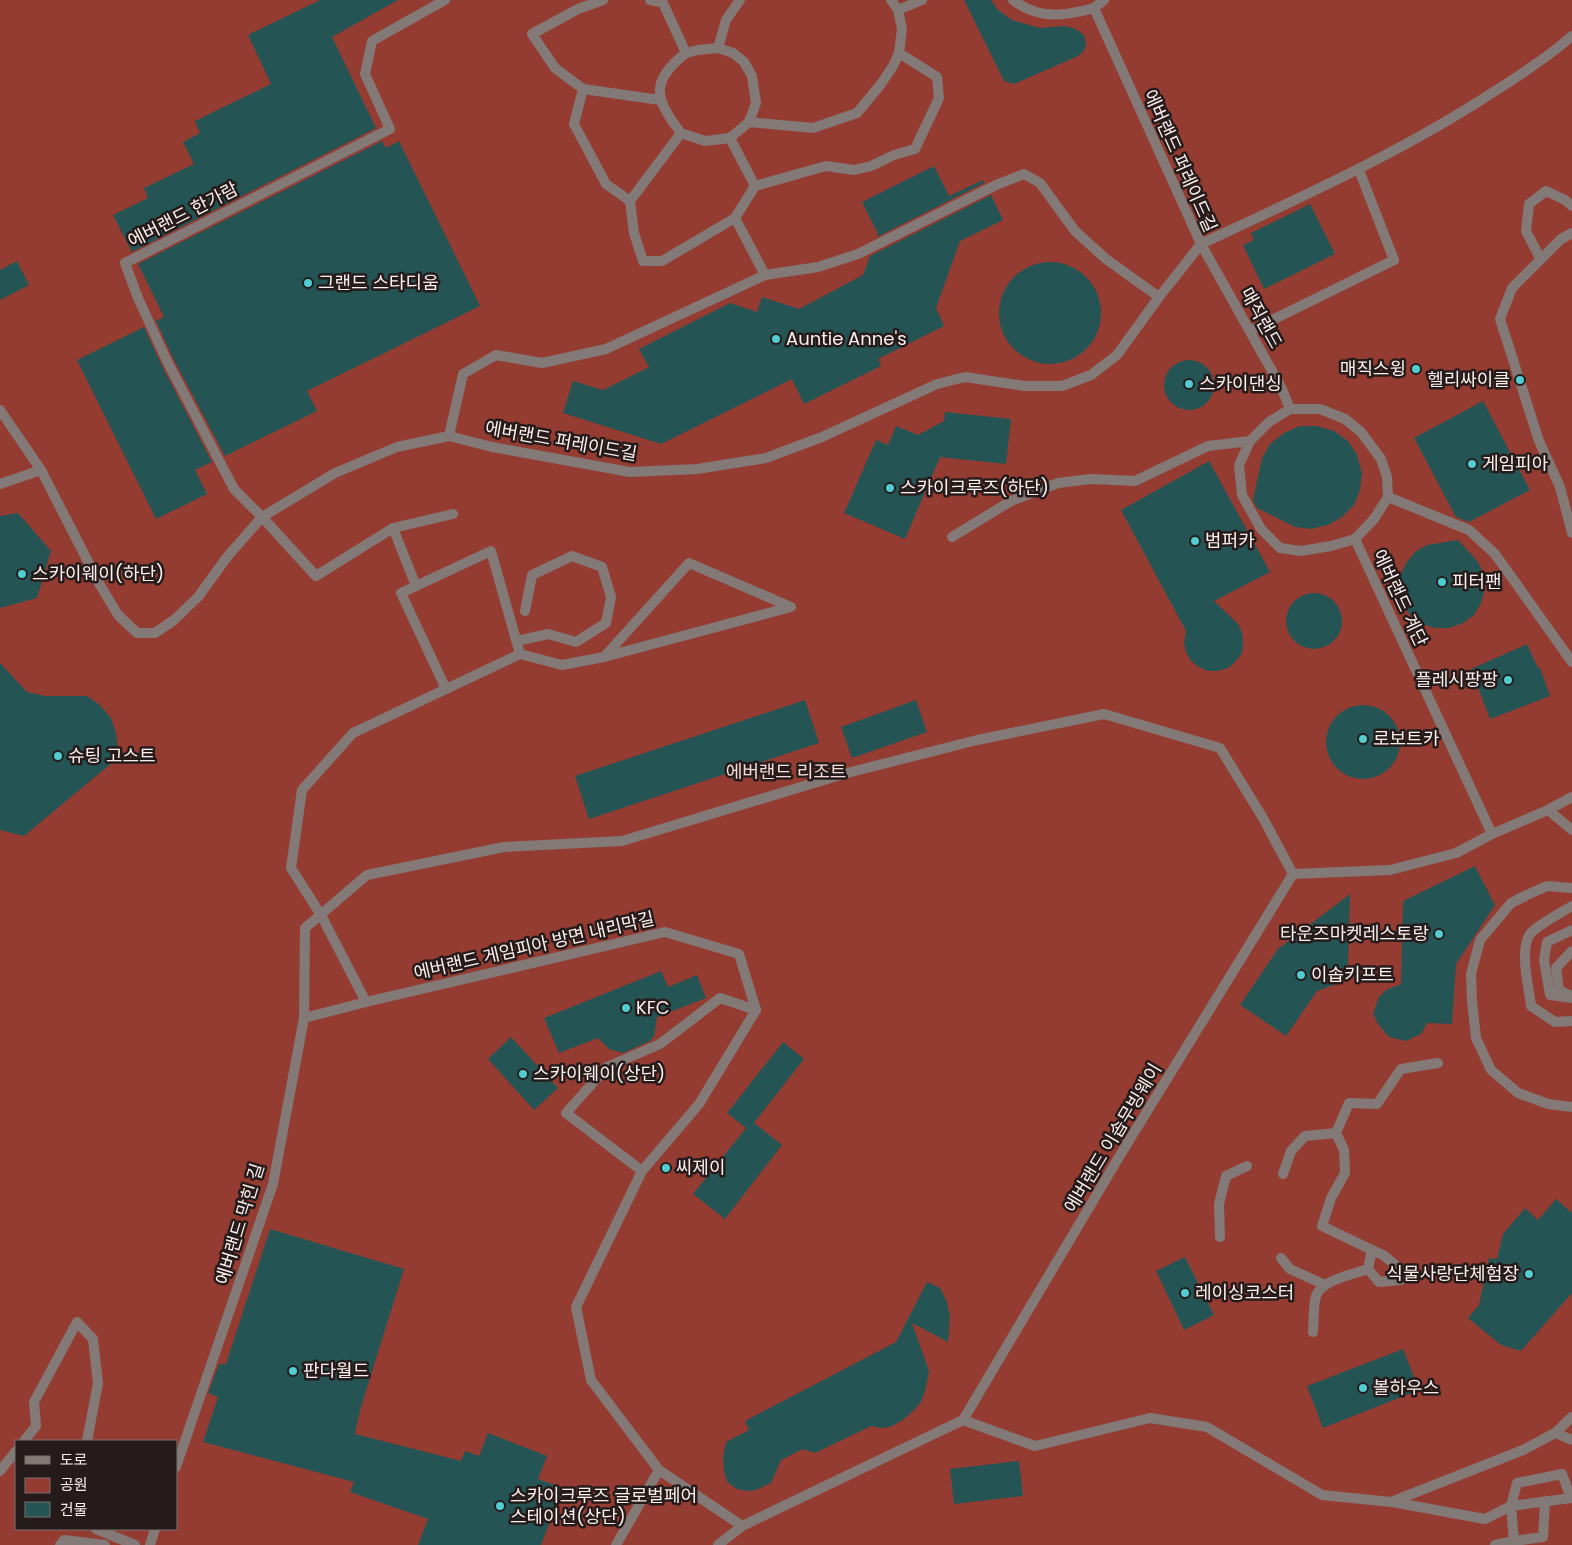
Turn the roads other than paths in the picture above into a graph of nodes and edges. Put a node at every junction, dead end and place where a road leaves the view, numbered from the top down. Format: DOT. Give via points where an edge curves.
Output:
graph roads {
  1 [pos="445,0"];
  2 [pos="603,0"];
  3 [pos="650,0"];
  4 [pos="740,0"];
  5 [pos="890,0"];
  6 [pos="922,0"];
  7 [pos="1013,0"];
  8 [pos="1104,0"];
  9 [pos="663,1"];
  10 [pos="1094,8"];
  11 [pos="898,10"];
  12 [pos="1572,36"];
  13 [pos="718,48"];
  14 [pos="686,53"];
  15 [pos="899,53"];
  16 [pos="583,89"];
  17 [pos="660,100"];
  18 [pos="749,122"];
  19 [pos="681,133"];
  20 [pos="730,138"];
  21 [pos="1359,170"];
  22 [pos="755,186"];
  23 [pos="630,201"];
  24 [pos="1572,206"];
  25 [pos="735,218"];
  26 [pos="1572,233"];
  27 [pos="1201,244"];
  28 [pos="1540,258"];
  29 [pos="765,275"];
  30 [pos="1159,297"];
  31 [pos="1250,331"];
  32 [pos="1290,409"];
  33 [pos="0,410"];
  34 [pos="449,436"];
  35 [pos="1250,441"];
  36 [pos="41,470"];
  37 [pos="0,484"];
  38 [pos="1560,486"];
  39 [pos="1388,497"];
  40 [pos="1572,502"];
  41 [pos="453,514"];
  42 [pos="262,517"];
  43 [pos="393,528"];
  44 [pos="1572,533"];
  45 [pos="952,537"];
  46 [pos="1355,539"];
  47 [pos="416,586"];
  48 [pos="525,611"];
  49 [pos="516,641"];
  50 [pos="520,654"];
  51 [pos="604,657"];
  52 [pos="1572,662"];
  53 [pos="446,689"];
  54 [pos="1572,796"];
  55 [pos="1548,810"];
  56 [pos="1572,830"];
  57 [pos="1492,834"];
  58 [pos="1293,874"];
  59 [pos="1572,888"];
  60 [pos="1524,897"];
  61 [pos="1511,903"];
  62 [pos="1572,906"];
  63 [pos="321,914"];
  64 [pos="1572,930"];
  65 [pos="1572,951"];
  66 [pos="1572,997"];
  67 [pos="366,1002"];
  68 [pos="756,1010"];
  69 [pos="304,1018"];
  70 [pos="1572,1021"];
  71 [pos="1438,1063"];
  72 [pos="1572,1107"];
  73 [pos="1336,1133"];
  74 [pos="1248,1166"];
  75 [pos="642,1171"];
  76 [pos="1283,1174"];
  77 [pos="1220,1238"];
  78 [pos="1372,1250"];
  79 [pos="1281,1258"];
  80 [pos="1398,1267"];
  81 [pos="1368,1269"];
  82 [pos="1401,1280"];
  83 [pos="1325,1285"];
  84 [pos="1313,1332"];
  85 [pos="1572,1417"];
  86 [pos="963,1420"];
  87 [pos="1555,1432"];
  88 [pos="25,1440"];
  89 [pos="87,1440"];
  90 [pos="1572,1440"];
  91 [pos="15,1452"];
  92 [pos="178,1461"];
  93 [pos="659,1470"];
  94 [pos="0,1471"];
  95 [pos="1391,1502"];
  96 [pos="1545,1502"];
  97 [pos="1510,1506"];
  98 [pos="742,1526"];
  99 [pos="98,1530"];
  100 [pos="155,1530"];
  101 [pos="1514,1540"];
  102 [pos="60,1545"];
  103 [pos="105,1545"];
  104 [pos="135,1545"];
  105 [pos="150,1545"];
  106 [pos="616,1545"];
  107 [pos="718,1545"];
  108 [pos="1495,1545"];
  1 -- 42 [label="street, 에버랜드 한가람" via="372,42 365,74 390,129 124,263 167,361 234,489"];
  2 -- 16 [label="street" via="578,9 532,34 555,68"];
  3 -- 9 [label="street"];
  4 -- 13 [label="street" via="726,20"];
  5 -- 11 [label="street"];
  6 -- 11 [label="street"];
  7 -- 10 [label="street" via="1021,7 1046,15 1068,15"];
  8 -- 10 [label="street"];
  9 -- 14 [label="street"];
  10 -- 27 [label="street, 에버랜드 퍼레이드길"];
  11 -- 15 [label="street" via="902,29"];
  12 -- 21 [label="street" via="1548,57 1461,113"];
  13 -- 14 [label="street"];
  13 -- 18 [label="street" via="733,53 744,62 752,76 756,103"];
  14 -- 17 [label="street" via="664,77"];
  15 -- 18 [label="street" via="885,78 857,113 813,128"];
  15 -- 22 [label="street" via="937,77 939,98 915,149 854,170 826,166"];
  16 -- 17 [label="street"];
  16 -- 23 [label="street" via="574,124 606,184"];
  17 -- 19 [label="street"];
  18 -- 20 [label="street"];
  19 -- 20 [label="street" via="706,141"];
  19 -- 23 [label="street"];
  20 -- 22 [label="street"];
  21 -- 27 [label="street"];
  21 -- 31 [label="street" via="1394,260"];
  22 -- 25 [label="street"];
  23 -- 25 [label="street" via="634,233 643,261 662,261"];
  24 -- 28 [label="street" via="1546,191 1529,204 1526,230"];
  25 -- 29 [label="street"];
  26 -- 28 [label="street" via="1560,239"];
  27 -- 30 [label="street, 에버랜드 퍼레이드길"];
  27 -- 31 [label="street, 매직랜드"];
  28 -- 38 [label="street" via="1512,288 1500,319 1539,441"];
  29 -- 30 [label="street" via="818,267 858,254 1024,174 1040,184 1075,231 1106,259"];
  29 -- 34 [label="street" via="606,348 542,363 496,355 463,374"];
  30 -- 34 [label="street, 에버랜드 퍼레이드길" via="1117,355 1091,376 1062,386 1025,386 965,377 956,379 937,384 822,437 766,458 697,469 630,472"];
  31 -- 32 [label="street, 매직랜드"];
  32 -- 35 [label="street" via="1269,422"];
  32 -- 39 [label="street" via="1320,408 1345,419 1361,432 1381,459 1387,477"];
  33 -- 36 [label="street, 에버랜드 퍼레이드길"];
  34 -- 42 [label="street, 에버랜드 퍼레이드길" via="397,447 335,473"];
  35 -- 45 [label="street" via="1208,446 1135,481 1090,479 1058,483 1011,501"];
  35 -- 46 [label="street" via="1239,465 1242,495 1261,529 1280,548 1301,551"];
  36 -- 37 [label="street"];
  36 -- 42 [label="street, 에버랜드 퍼레이드길" via="100,585 118,615 137,633 156,633 174,620 198,597"];
  38 -- 40 [label="street"];
  38 -- 44 [label="street"];
  39 -- 46 [label="street" via="1374,519"];
  39 -- 52 [label="street" via="1469,530 1495,554"];
  41 -- 43 [label="street"];
  42 -- 43 [label="street, 에버랜드 한가람" via="316,576"];
  43 -- 47 [label="street"];
  46 -- 57 [label="street, 에버랜드 계단"];
  47 -- 49 [label="street" via="491,550"];
  47 -- 53 [label="street" via="401,593"];
  48 -- 49 [label="street" via="532,575 572,556 602,567 612,597 606,623 576,642 548,634"];
  49 -- 50 [label="street"];
  50 -- 51 [label="street" via="562,666"];
  50 -- 53 [label="street"];
  51 -- 51 [label="street" via="782,610 791,607 689,563"];
  53 -- 63 [label="street" via="353,733 302,790 291,868"];
  54 -- 55 [label="street"];
  55 -- 56 [label="street"];
  55 -- 57 [label="street"];
  57 -- 58 [label="street" via="1456,853 1390,870"];
  58 -- 63 [label="street, 에버랜드 막힌 길" via="1264,818 1220,748 1104,714 976,740 847,773 622,841 504,847 367,875"];
  58 -- 86 [label="street, 에버랜드 이솝무빙웨이"];
  59 -- 61 [label="street" via="1547,886"];
  60 -- 61 [label="street"];
  61 -- 72 [label="street" via="1480,940 1471,974 1476,1038 1491,1070 1518,1093 1548,1104"];
  62 -- 70 [label="street" via="1530,934 1524,955 1531,1006 1555,1022"];
  63 -- 67 [label="street"];
  63 -- 69 [label="street, 에버랜드 막힌 길" via="305,928"];
  64 -- 66 [label="street" via="1547,942 1544,960 1550,995"];
  65 -- 66 [label="street" via="1556,968 1559,990"];
  67 -- 68 [label="street, 에버랜드 게임피아 방면 내리막길" via="665,932 740,954"];
  67 -- 69 [label="street"];
  68 -- 75 [label="street" via="699,1104"];
  68 -- 75 [label="street" via="720,998 660,1044 607,1067 566,1113"];
  69 -- 92 [label="street, 에버랜드 막힌 길" via="273,1184"];
  71 -- 73 [label="street" via="1401,1069 1377,1104 1349,1103"];
  73 -- 76 [label="street" via="1305,1136 1291,1151"];
  73 -- 78 [label="street" via="1344,1150 1346,1173 1331,1198 1322,1226"];
  74 -- 77 [label="street" via="1226,1176 1219,1204"];
  75 -- 93 [label="street" via="576,1307 591,1380"];
  78 -- 80 [label="street" via="1383,1254"];
  78 -- 81 [label="street"];
  79 -- 83 [label="street" via="1290,1269"];
  81 -- 82 [label="street" via="1379,1282"];
  81 -- 83 [label="street"];
  83 -- 84 [label="street" via="1316,1294"];
  85 -- 87 [label="street"];
  86 -- 95 [label="street" via="1035,1446 1150,1418 1207,1426 1322,1495"];
  86 -- 98 [label="street"];
  87 -- 90 [label="street"];
  87 -- 95 [label="street" via="1523,1450"];
  88 -- 89 [label="street" via="36,1426 34,1402 77,1322 93,1339 98,1383"];
  91 -- 94 [label="street"];
  93 -- 98 [label="street"];
  93 -- 106 [label="street"];
  95 -- 97 [label="street" via="1485,1519"];
  96 -- 97 [label="street"];
  96 -- 97 [label="street" via="1571,1498 1562,1474 1516,1482"];
  96 -- 101 [label="street" via="1543,1536"];
  97 -- 101 [label="street"];
  98 -- 107 [label="street"];
  99 -- 104 [label="street"];
  100 -- 105 [label="street"];
  101 -- 108 [label="street"];
  102 -- 103 [label="street" via="64,1540"];
}
